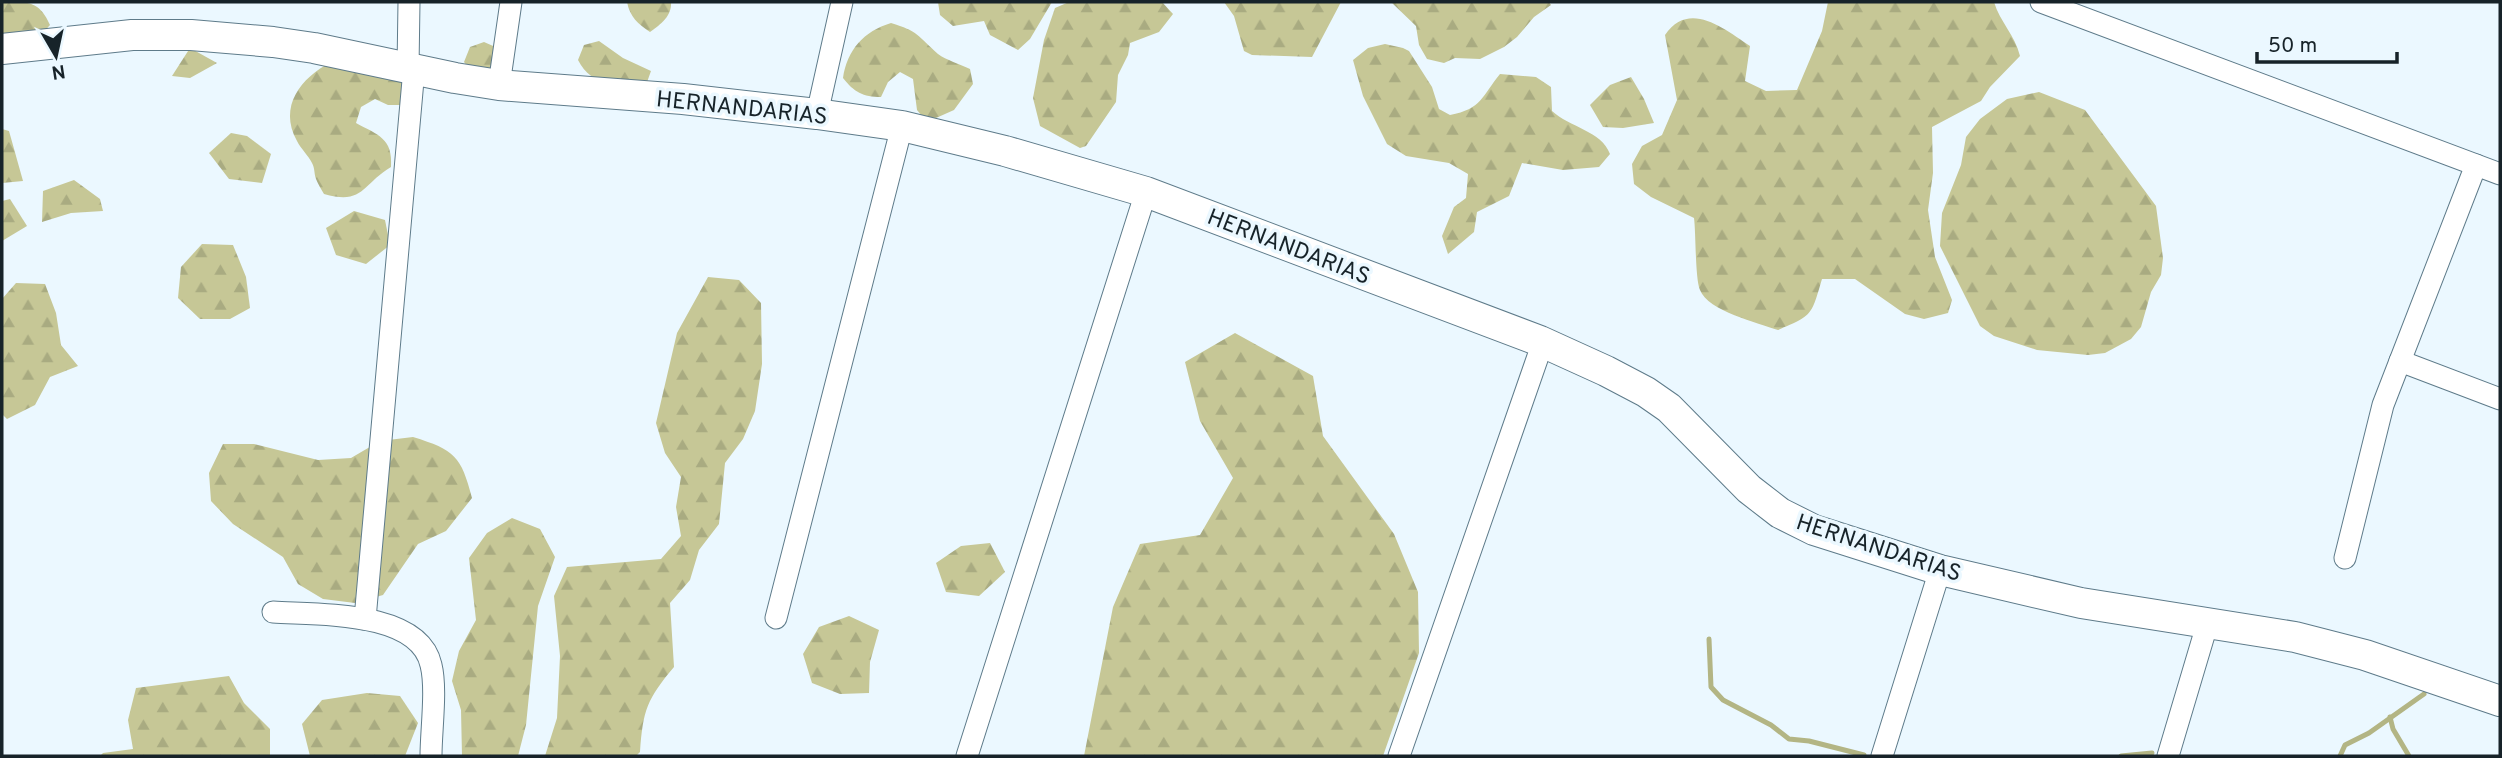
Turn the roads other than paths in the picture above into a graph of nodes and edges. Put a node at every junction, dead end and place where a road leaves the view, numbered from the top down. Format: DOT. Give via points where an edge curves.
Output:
graph roads {
  1 [pos="409,2"];
  2 [pos="511,2"];
  3 [pos="842,2"];
  4 [pos="2041,2"];
  5 [pos="2,49"];
  6 [pos="411,69"];
  7 [pos="499,85"];
  8 [pos="817,114"];
  9 [pos="902,126"];
  10 [pos="2476,165"];
  11 [pos="2500,174"];
  12 [pos="1146,192"];
  13 [pos="1543,342"];
  14 [pos="2400,361"];
  15 [pos="2500,400"];
  16 [pos="2345,558"];
  17 [pos="1940,570"];
  18 [pos="273,612"];
  19 [pos="776,618"];
  20 [pos="365,619"];
  21 [pos="2207,625"];
  22 [pos="2500,701"];
  23 [pos="431,756"];
  24 [pos="967,756"];
  25 [pos="1399,756"];
  26 [pos="1882,756"];
  27 [pos="2168,756"];
  1 -- 6 [label="street"];
  2 -- 7 [label="street"];
  3 -- 8 [label="street"];
  4 -- 10 [label="street"];
  5 -- 6 [label="street, HERNANDARIAS" via="132,35 191,35 300,46"];
  6 -- 7 [label="street, HERNANDARIAS"];
  6 -- 20 [label="street"];
  7 -- 8 [label="street, HERNANDARIAS"];
  8 -- 9 [label="street, HERNANDARIAS"];
  9 -- 12 [label="street, HERNANDARIAS"];
  9 -- 19 [label="street"];
  10 -- 11 [label="street"];
  10 -- 14 [label="street"];
  12 -- 13 [label="street, HERNANDARIAS"];
  12 -- 24 [label="street"];
  13 -- 17 [label="street, HERNANDARIAS" via="1616,376 1669,408 1749,489 1780,513 1814,530"];
  13 -- 25 [label="street"];
  14 -- 15 [label="street"];
  14 -- 16 [label="street" via="2383,405"];
  17 -- 21 [label="street, HERNANDARIAS" via="2081,603"];
  17 -- 26 [label="street"];
  18 -- 20 [label="street"];
  20 -- 23 [label="street" via="408,633 426,651 433,673"];
  21 -- 22 [label="street, HERNANDARIAS" via="2295,637 2365,655"];
  21 -- 27 [label="street"];
}
